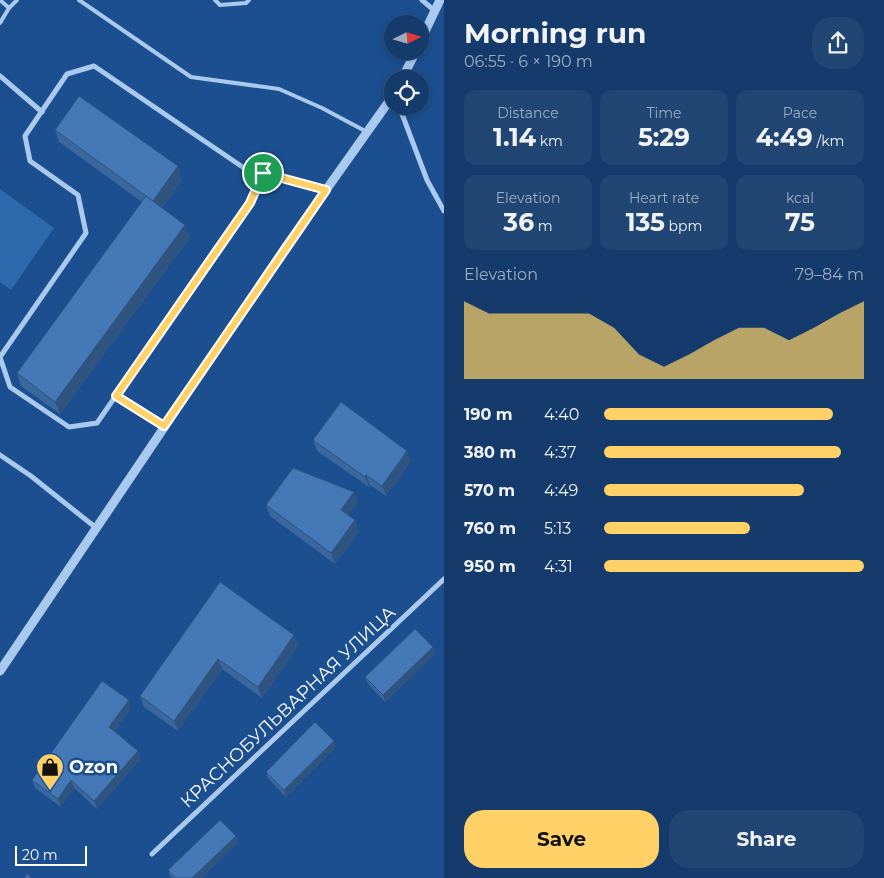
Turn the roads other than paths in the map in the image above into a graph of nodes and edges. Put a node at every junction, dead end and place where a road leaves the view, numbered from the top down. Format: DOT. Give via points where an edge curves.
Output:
graph roads {
  1 [pos="0,0"];
  2 [pos="17,0"];
  3 [pos="79,0"];
  4 [pos="215,0"];
  5 [pos="249,0"];
  6 [pos="422,0"];
  7 [pos="440,0"];
  8 [pos="9,8"];
  9 [pos="435,11"];
  10 [pos="0,22"];
  11 [pos="429,23"];
  12 [pos="0,76"];
  13 [pos="384,109"];
  14 [pos="42,112"];
  15 [pos="402,115"];
  16 [pos="368,132"];
  17 [pos="263,173"];
  18 [pos="326,190"];
  19 [pos="444,211"];
  20 [pos="0,357"];
  21 [pos="116,396"];
  22 [pos="164,426"];
  23 [pos="0,456"];
  24 [pos="95,527"];
  25 [pos="444,579"];
  26 [pos="0,671"];
  27 [pos="152,854"];
  1 -- 8 [label="lane"];
  2 -- 8 [label="lane"];
  3 -- 16 [label="lane" via="191,77 279,89"];
  4 -- 5 [label="lane" via="220,5"];
  6 -- 9 [label="street"];
  7 -- 9 [label="street"];
  8 -- 10 [label="lane"];
  9 -- 11 [label="street"];
  12 -- 14 [label="street"];
  13 -- 16 [label="street"];
  14 -- 17 [label="street" via="67,74 94,66 244,168"];
  14 -- 20 [label="street" via="25,136 30,161 78,195 86,233"];
  15 -- 19 [label="street" via="427,180"];
  16 -- 18 [label="street"];
  17 -- 18 [label="lane"];
  17 -- 21 [label="street" via="250,203"];
  18 -- 22 [label="street"];
  20 -- 21 [label="street" via="10,387 69,427 97,423"];
  21 -- 22 [label="lane"];
  22 -- 24 [label="street"];
  23 -- 24 [label="street" via="31,476"];
  24 -- 26 [label="street"];
  25 -- 27 [label="street, КРАСНОБУЛЬВАРНАЯ УЛИЦА"];
}
